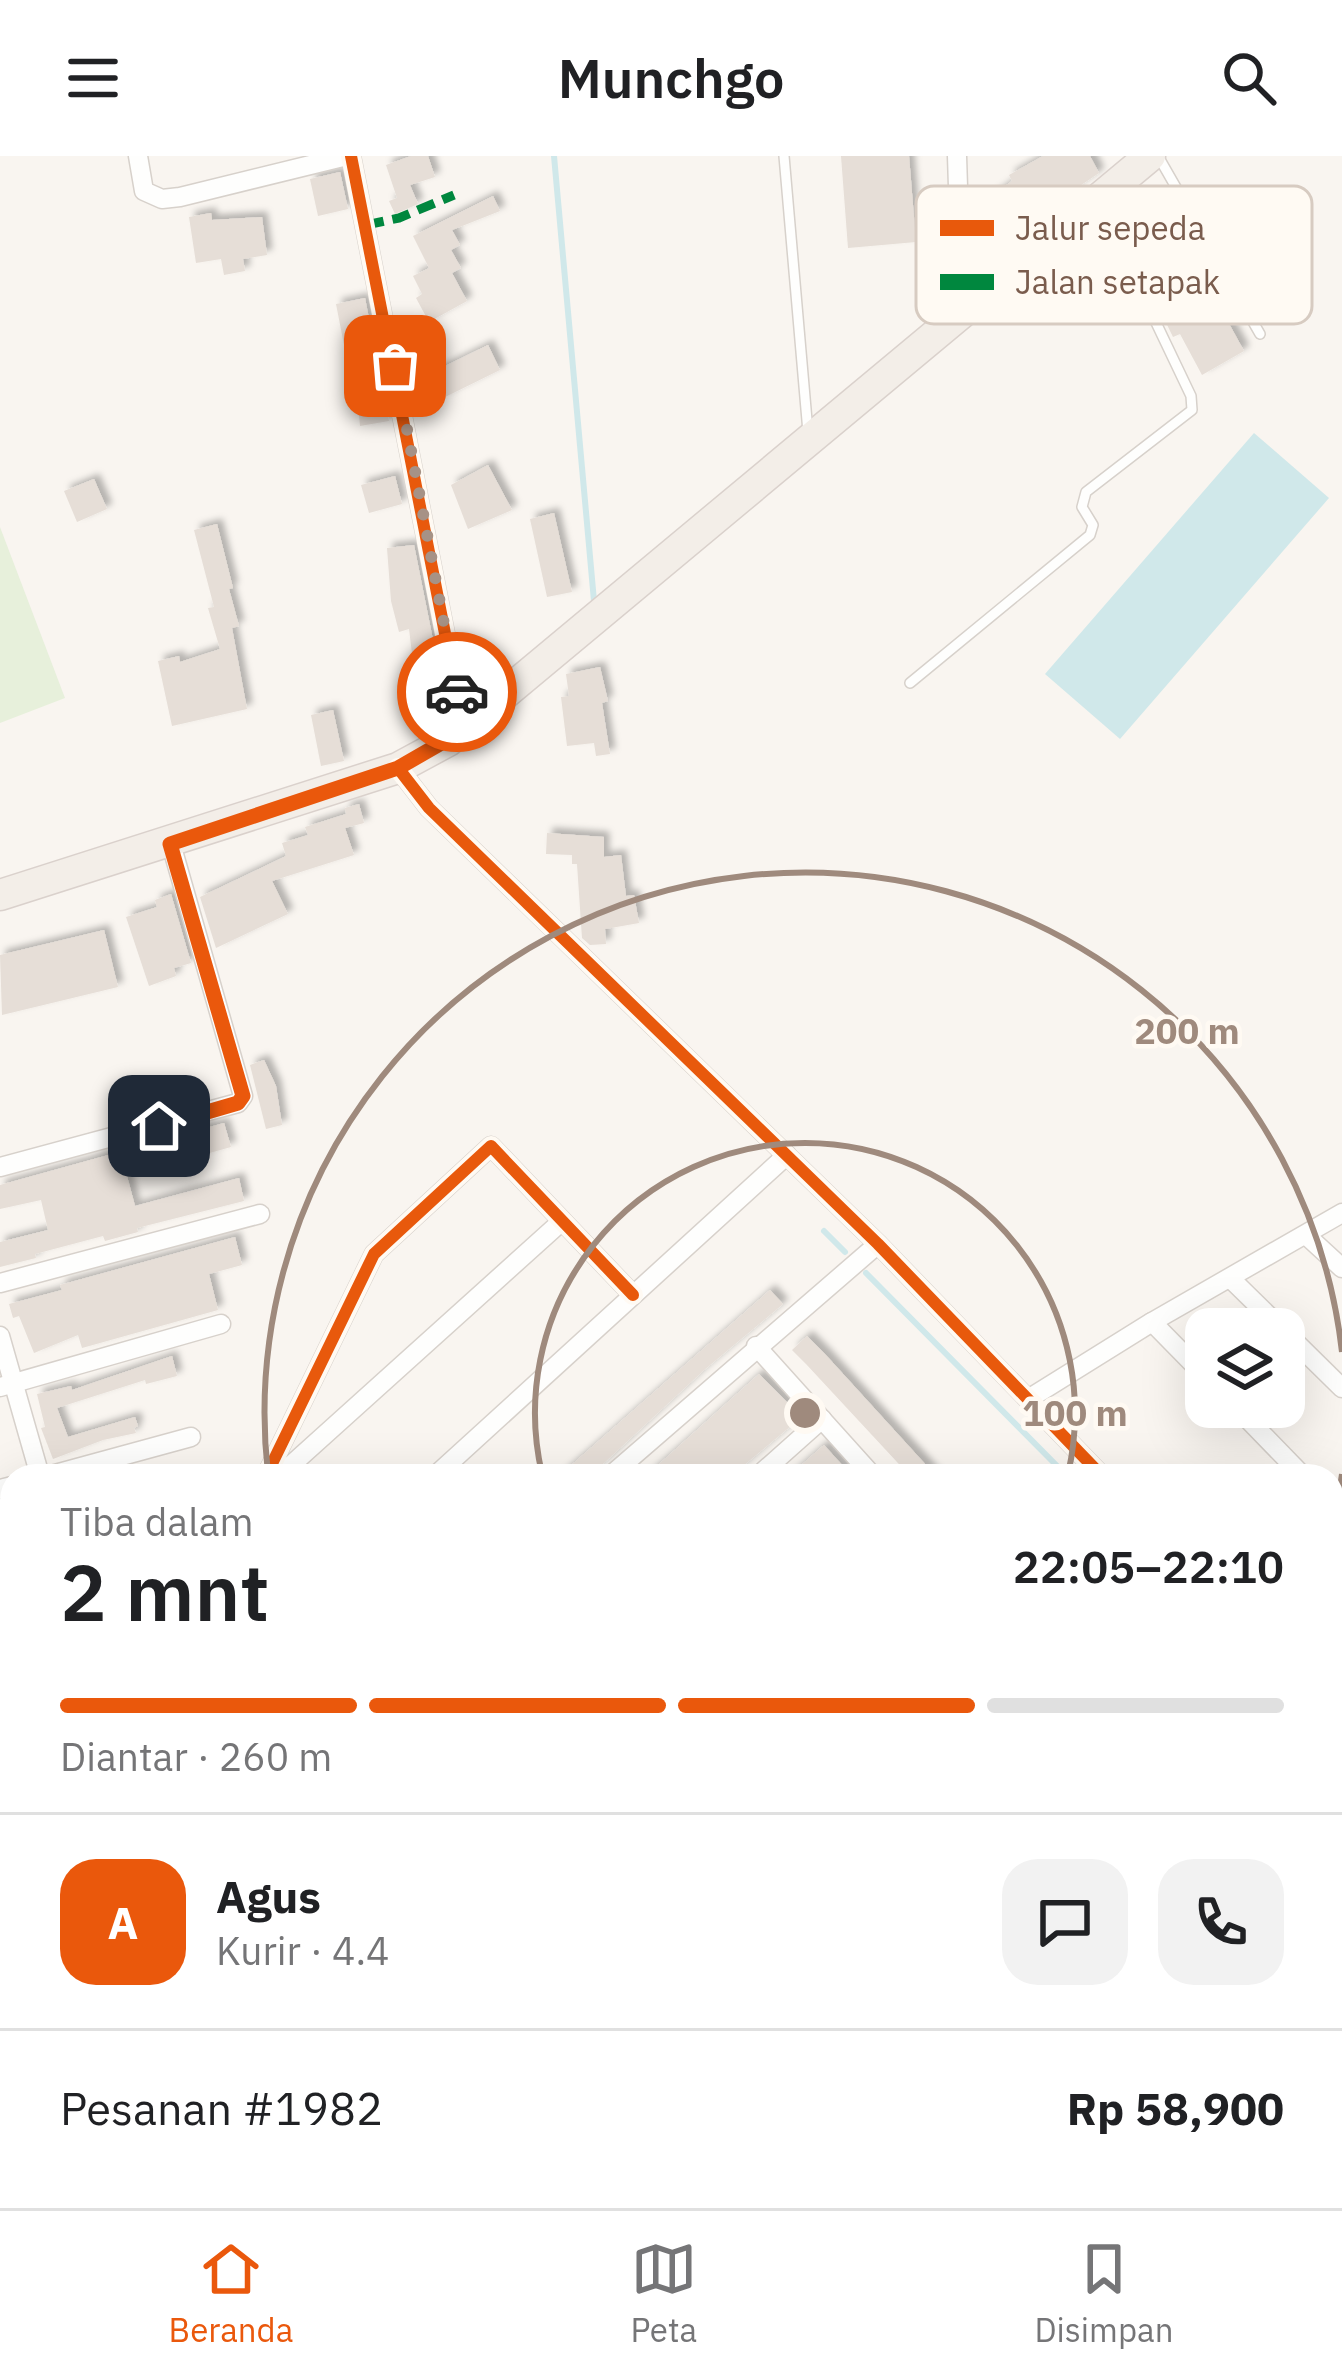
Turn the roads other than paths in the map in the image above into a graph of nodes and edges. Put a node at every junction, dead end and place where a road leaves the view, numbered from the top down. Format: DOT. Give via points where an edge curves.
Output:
graph roads {
  1 [pos="138,156"];
  2 [pos="251,156"];
  3 [pos="349,156"];
  4 [pos="784,156"];
  5 [pos="957,156"];
  6 [pos="1154,156"];
  7 [pos="256,178"];
  8 [pos="958,186"];
  9 [pos="1114,186"];
  10 [pos="1172,186"];
  11 [pos="946,324"];
  12 [pos="1157,324"];
  13 [pos="1254,324"];
  14 [pos="1260,334"];
  15 [pos="809,442"];
  16 [pos="910,683"];
  17 [pos="464,730"];
  18 [pos="398,768"];
  19 [pos="170,844"];
  20 [pos="0,896"];
  21 [pos="787,1155"];
  22 [pos="0,1167"];
  23 [pos="1342,1213"];
  24 [pos="260,1214"];
  25 [pos="562,1221"];
  26 [pos="1306,1235"];
  27 [pos="878,1244"];
  28 [pos="1342,1268"];
  29 [pos="1231,1279"];
  30 [pos="0,1283"];
  31 [pos="634,1295"];
  32 [pos="1261,1308"];
  33 [pos="1152,1322"];
  34 [pos="221,1324"];
  35 [pos="0,1336"];
  36 [pos="756,1346"];
  37 [pos="1305,1352"];
  38 [pos="1185,1356"];
  39 [pos="7,1385"];
  40 [pos="1342,1388"];
  41 [pos="1030,1398"];
  42 [pos="822,1418"];
  43 [pos="1256,1428"];
  44 [pos="191,1436"];
  45 [pos="39,1464"];
  46 [pos="88,1464"];
  47 [pos="272,1464"];
  48 [pos="292,1464"];
  49 [pos="448,1464"];
  50 [pos="623,1464"];
  51 [pos="771,1464"];
  52 [pos="862,1464"];
  53 [pos="1091,1464"];
  54 [pos="1291,1464"];
  1 -- 7 [label="street" via="144,190 162,199"];
  2 -- 7 [label="street"];
  3 -- 7 [label="street"];
  3 -- 17 [label="street"];
  4 -- 15 [label="lane"];
  5 -- 8 [label="street"];
  6 -- 9 [label="main road"];
  6 -- 10 [label="lane"];
  11 -- 15 [label="main road"];
  12 -- 16 [label="lane" via="1192,410 1086,492 1090,535"];
  13 -- 14 [label="lane"];
  15 -- 17 [label="main road"];
  17 -- 18 [label="main road"];
  18 -- 19 [label="main road"];
  18 -- 21 [label="street" via="429,808"];
  19 -- 20 [label="main road"];
  19 -- 22 [label="street" via="243,1096"];
  21 -- 27 [label="street"];
  21 -- 31 [label="street"];
  23 -- 26 [label="street"];
  24 -- 30 [label="street"];
  25 -- 31 [label="street"];
  25 -- 47 [label="street" via="491,1146 374,1254"];
  25 -- 48 [label="street"];
  26 -- 28 [label="street"];
  26 -- 29 [label="street"];
  27 -- 36 [label="street"];
  27 -- 41 [label="street"];
  29 -- 32 [label="street"];
  29 -- 33 [label="street"];
  31 -- 49 [label="street"];
  33 -- 38 [label="street"];
  33 -- 41 [label="street"];
  34 -- 39 [label="street"];
  35 -- 39 [label="street"];
  36 -- 42 [label="street"];
  36 -- 50 [label="street"];
  37 -- 40 [label="street"];
  39 -- 45 [label="street"];
  41 -- 53 [label="street"];
  42 -- 51 [label="street"];
  42 -- 52 [label="street"];
  43 -- 54 [label="street"];
  44 -- 46 [label="street"];
}
